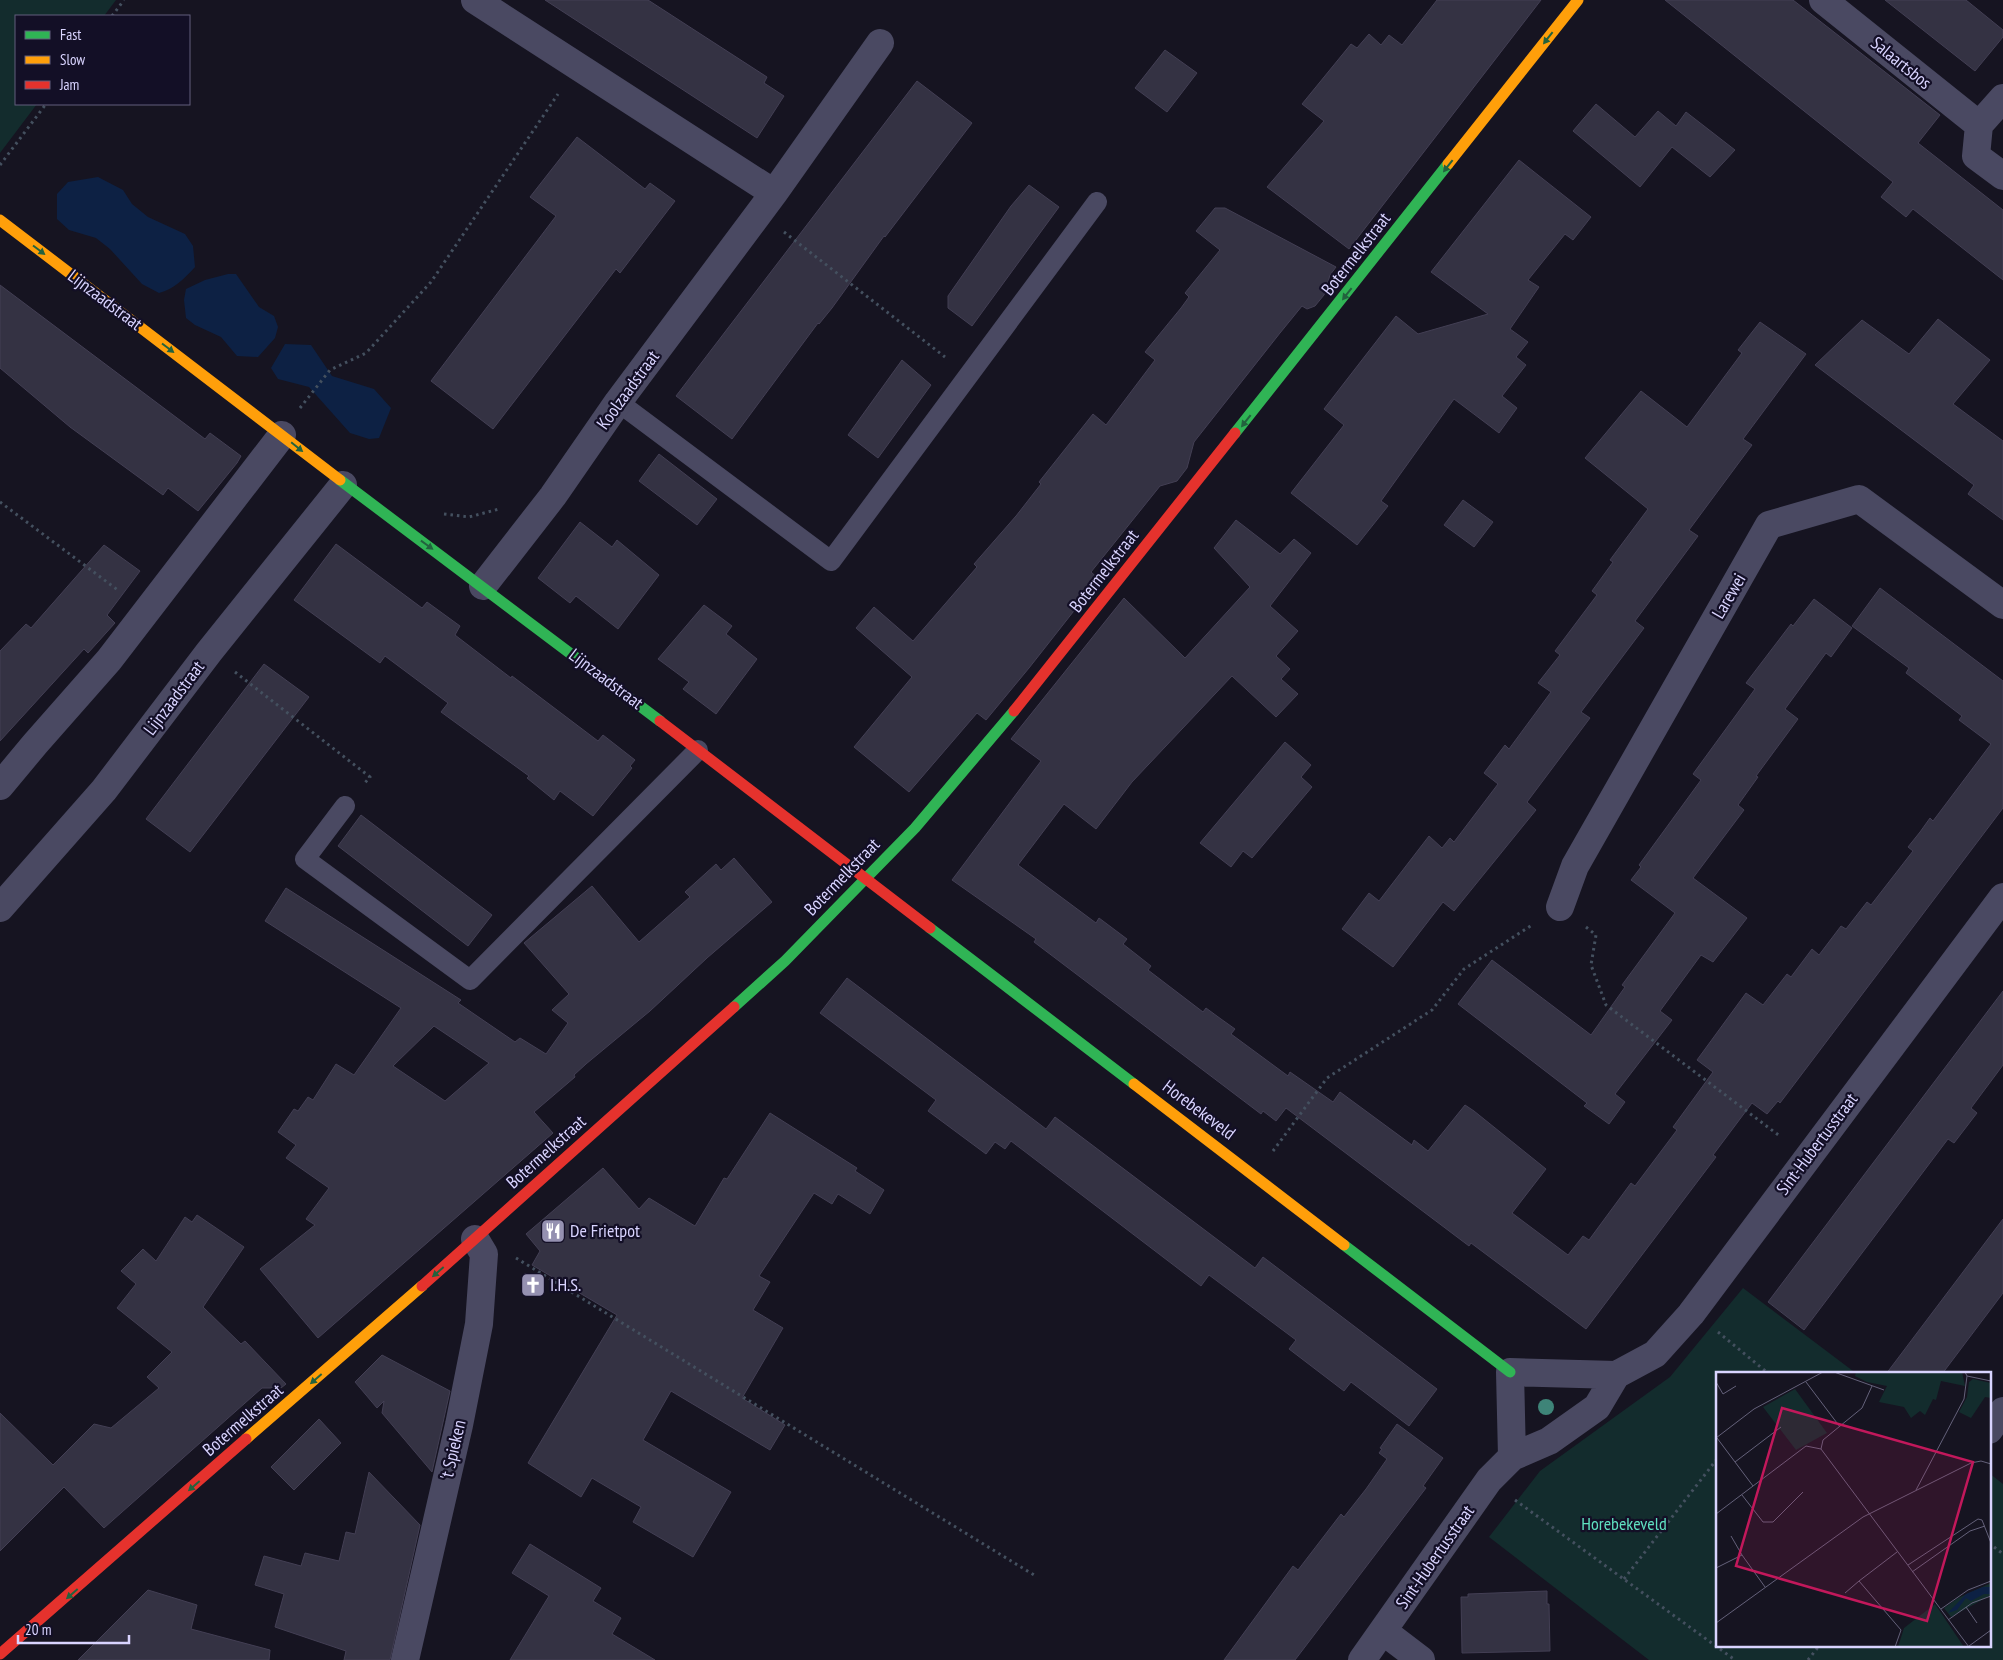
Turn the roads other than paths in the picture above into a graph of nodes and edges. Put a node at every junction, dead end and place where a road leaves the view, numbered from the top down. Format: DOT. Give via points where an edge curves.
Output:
graph roads {
  1 [pos="476,0"];
  2 [pos="1578,0"];
  3 [pos="1823,0"];
  4 [pos="880,43"];
  5 [pos="2003,98"];
  6 [pos="1979,125"];
  7 [pos="2003,176"];
  8 [pos="1098,202"];
  9 [pos="767,203"];
  10 [pos="0,220"];
  11 [pos="618,402"];
  12 [pos="282,435"];
  13 [pos="343,485"];
  14 [pos="483,586"];
  15 [pos="2003,605"];
  16 [pos="698,750"];
  17 [pos="0,786"];
  18 [pos="345,806"];
  19 [pos="864,879"];
  20 [pos="2003,897"];
  21 [pos="1560,907"];
  22 [pos="0,908"];
  23 [pos="479,1247"];
  24 [pos="1510,1372"];
  25 [pos="1616,1375"];
  26 [pos="2003,1411"];
  27 [pos="1990,1429"];
  28 [pos="1512,1457"];
  29 [pos="1383,1631"];
  30 [pos="0,1654"];
  31 [pos="405,1660"];
  32 [pos="1362,1660"];
  33 [pos="1421,1660"];
  1 -- 9 [label="street" via="576,66"];
  2 -- 19 [label="street, Botermelkstraat, one-way" via="1041,678 914,828"];
  3 -- 6 [label="street, Salaartsbos"];
  4 -- 9 [label="street, Koolzaadstraat"];
  5 -- 6 [label="street"];
  6 -- 7 [label="street" via="1976,156"];
  8 -- 11 [label="lane" via="831,561"];
  9 -- 11 [label="street, Koolzaadstraat"];
  10 -- 12 [label="street, Lijnzaadstraat, one-way"];
  11 -- 14 [label="street, Koolzaadstraat" via="553,496"];
  12 -- 13 [label="street, Lijnzaadstraat, one-way"];
  12 -- 17 [label="street" via="109,660"];
  13 -- 14 [label="street, Lijnzaadstraat, one-way"];
  13 -- 22 [label="street, Lijnzaadstraat" via="104,790"];
  14 -- 16 [label="street, Lijnzaadstraat"];
  15 -- 21 [label="street, Larewei" via="1860,499 1769,525 1576,866"];
  16 -- 18 [label="lane" via="470,980 305,859"];
  16 -- 19 [label="street, Lijnzaadstraat"];
  19 -- 23 [label="street, Botermelkstraat" via="785,962"];
  19 -- 24 [label="street, Horebekeveld"];
  20 -- 25 [label="street, Sint-Hubertusstraat" via="1691,1314 1655,1354"];
  23 -- 30 [label="street, Botermelkstraat, one-way"];
  23 -- 31 [label="street, 't Spieken" via="479,1324 460,1425"];
  24 -- 25 [label="street, Sint-Hubertusstraat"];
  24 -- 28 [label="street"];
  25 -- 28 [label="street, Sint-Hubertusstraat" via="1597,1407 1549,1441"];
  26 -- 27 [label="street"];
  28 -- 29 [label="street, Sint-Hubertusstraat" via="1489,1480"];
  29 -- 32 [label="street, Sint-Hubertusstraat"];
  29 -- 33 [label="street"];
}
